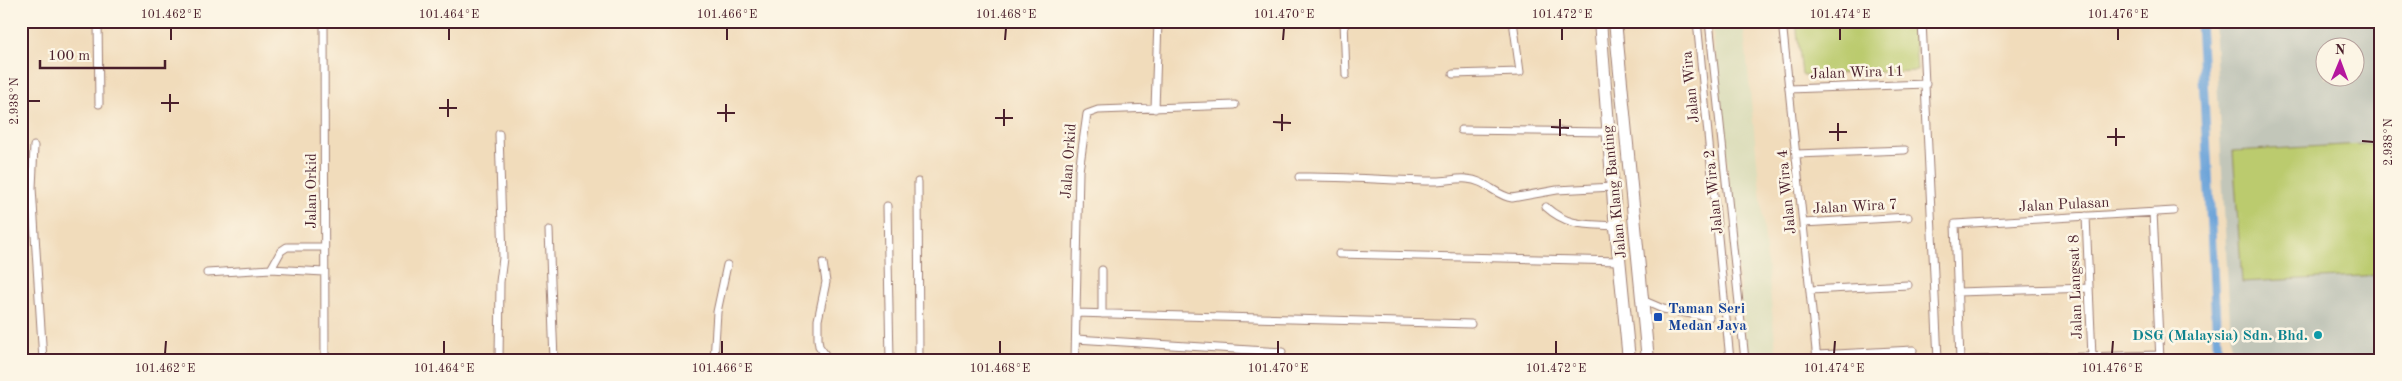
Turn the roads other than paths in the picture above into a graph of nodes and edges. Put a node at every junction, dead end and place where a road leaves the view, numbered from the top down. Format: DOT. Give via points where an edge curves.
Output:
graph roads {
  1 [pos="98,21"];
  2 [pos="324,21"];
  3 [pos="1158,21"];
  4 [pos="1344,21"];
  5 [pos="1513,21"];
  6 [pos="1600,21"];
  7 [pos="1615,21"];
  8 [pos="1697,21"];
  9 [pos="1709,21"];
  10 [pos="1782,21"];
  11 [pos="1922,21"];
  12 [pos="1453,74"];
  13 [pos="1346,75"];
  14 [pos="1926,84"];
  15 [pos="1789,89"];
  16 [pos="99,104"];
  17 [pos="1235,105"];
  18 [pos="1156,109"];
  19 [pos="1461,130"];
  20 [pos="1608,132"];
  21 [pos="499,134"];
  22 [pos="34,146"];
  23 [pos="1905,150"];
  24 [pos="1796,154"];
  25 [pos="1299,177"];
  26 [pos="918,182"];
  27 [pos="1613,187"];
  28 [pos="887,206"];
  29 [pos="1546,206"];
  30 [pos="2174,211"];
  31 [pos="2153,212"];
  32 [pos="2086,216"];
  33 [pos="1908,217"];
  34 [pos="1803,223"];
  35 [pos="1616,226"];
  36 [pos="549,230"];
  37 [pos="324,247"];
  38 [pos="1339,254"];
  39 [pos="1620,261"];
  40 [pos="824,263"];
  41 [pos="727,265"];
  42 [pos="271,269"];
  43 [pos="1102,270"];
  44 [pos="324,272"];
  45 [pos="208,273"];
  46 [pos="1908,285"];
  47 [pos="2089,288"];
  48 [pos="1810,290"];
  49 [pos="1958,292"];
  50 [pos="1642,300"];
  51 [pos="1076,313"];
  52 [pos="1102,314"];
  53 [pos="1708,317"];
  54 [pos="1644,322"];
  55 [pos="1472,324"];
  56 [pos="1076,339"];
  57 [pos="1913,350"];
  58 [pos="1282,352"];
  59 [pos="2092,357"];
  60 [pos="2160,357"];
  61 [pos="1817,358"];
  62 [pos="2036,359"];
  63 [pos="43,360"];
  64 [pos="325,360"];
  65 [pos="499,360"];
  66 [pos="554,360"];
  67 [pos="714,360"];
  68 [pos="829,360"];
  69 [pos="890,360"];
  70 [pos="919,360"];
  71 [pos="1075,360"];
  72 [pos="1630,360"];
  73 [pos="1648,360"];
  74 [pos="1653,360"];
  75 [pos="1730,360"];
  76 [pos="1745,360"];
  77 [pos="1938,360"];
  78 [pos="1960,360"];
  79 [pos="1972,360"];
  1 -- 16 [label="street"];
  2 -- 37 [label="street, Jalan Orkid"];
  3 -- 18 [label="street"];
  4 -- 13 [label="street"];
  5 -- 12 [label="street" via="1520,72"];
  6 -- 20 [label="highway, Jalan Klang Banting"];
  7 -- 50 [label="highway, Jalan Klang Banting"];
  8 -- 75 [label="street, Jalan Wira"];
  9 -- 76 [label="street, Jalan Wira 2"];
  10 -- 15 [label="street, Jalan Wira 4"];
  11 -- 14 [label="street"];
  14 -- 15 [label="street, Jalan Wira 11"];
  14 -- 77 [label="street"];
  15 -- 24 [label="street, Jalan Wira 4"];
  17 -- 18 [label="street, Jalan Orkid"];
  18 -- 51 [label="street, Jalan Orkid" via="1098,110 1089,112 1085,117 1079,171"];
  19 -- 20 [label="street"];
  20 -- 27 [label="highway, Jalan Klang Banting"];
  21 -- 65 [label="street" via="503,258"];
  22 -- 63 [label="street" via="32,188"];
  23 -- 24 [label="street"];
  24 -- 34 [label="street, Jalan Wira 4"];
  25 -- 27 [label="street" via="1468,179 1488,184 1512,198 1556,190"];
  26 -- 70 [label="street"];
  27 -- 35 [label="highway, Jalan Klang Banting"];
  28 -- 69 [label="street"];
  29 -- 35 [label="street" via="1557,217 1570,223"];
  30 -- 31 [label="street, Jalan Pulasan"];
  31 -- 32 [label="street, Jalan Pulasan"];
  31 -- 60 [label="street"];
  32 -- 47 [label="street, Jalan Langsat 8"];
  32 -- 49 [label="street, Jalan Pulasan" via="1955,224"];
  33 -- 34 [label="street, Jalan Wira 7"];
  34 -- 48 [label="street, Jalan Wira 4"];
  35 -- 39 [label="highway, Jalan Klang Banting"];
  36 -- 66 [label="street"];
  37 -- 42 [label="street" via="287,248 281,251"];
  37 -- 44 [label="street, Jalan Orkid"];
  38 -- 39 [label="street"];
  39 -- 72 [label="highway, Jalan Klang Banting"];
  40 -- 68 [label="street" via="826,282 818,320 818,339"];
  41 -- 67 [label="street" via="717,312"];
  42 -- 44 [label="street"];
  42 -- 45 [label="street"];
  43 -- 52 [label="street"];
  44 -- 64 [label="street, Jalan Orkid"];
  46 -- 48 [label="street"];
  47 -- 49 [label="street"];
  47 -- 59 [label="street, Jalan Langsat 8"];
  48 -- 61 [label="street, Jalan Wira 4"];
  49 -- 78 [label="street"];
  50 -- 53 [label="street" via="1663,309"];
  50 -- 54 [label="highway, Jalan Klang Banting"];
  51 -- 52 [label="street"];
  51 -- 56 [label="street, Jalan Orkid"];
  52 -- 55 [label="street"];
  54 -- 73 [label="highway, Jalan Klang Banting"];
  54 -- 74 [label="highway"];
  56 -- 58 [label="street"];
  56 -- 71 [label="street, Jalan Orkid"];
  57 -- 61 [label="street"];
  59 -- 60 [label="street"];
  59 -- 62 [label="street"];
  62 -- 79 [label="street"];
}
